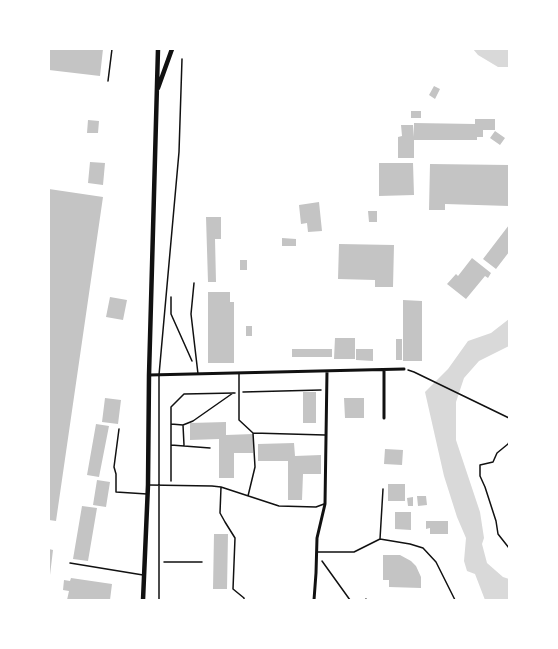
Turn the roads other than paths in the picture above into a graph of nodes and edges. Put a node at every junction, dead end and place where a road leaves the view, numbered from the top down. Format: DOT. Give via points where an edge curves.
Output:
graph roads {
  1 [pos="112,49"];
  2 [pos="158,49"];
  3 [pos="172,49"];
  4 [pos="182,59"];
  5 [pos="108,81"];
  6 [pos="156,93"];
  7 [pos="194,283"];
  8 [pos="404,369"];
  9 [pos="384,370"];
  10 [pos="327,371"];
  11 [pos="239,373"];
  12 [pos="198,374"];
  13 [pos="149,375"];
  14 [pos="160,375"];
  15 [pos="384,418"];
  16 [pos="119,429"];
  17 [pos="253,433"];
  18 [pos="326,435"];
  19 [pos="148,485"];
  20 [pos="158,485"];
  21 [pos="221,487"];
  22 [pos="383,489"];
  23 [pos="147,494"];
  24 [pos="248,496"];
  25 [pos="325,504"];
  26 [pos="380,539"];
  27 [pos="317,552"];
  28 [pos="70,563"];
  29 [pos="144,575"];
  30 [pos="143,600"];
  31 [pos="159,600"];
  32 [pos="244,600"];
  33 [pos="314,600"];
  34 [pos="455,600"];
  1 -- 5 [label="lane"];
  2 -- 6 [label="main road"];
  3 -- 6 [label="main road"];
  4 -- 14 [label="lane" via="179,152"];
  6 -- 13 [label="main road"];
  7 -- 12 [label="lane" via="191,314"];
  8 -- 9 [label="street"];
  9 -- 10 [label="street"];
  9 -- 15 [label="street"];
  10 -- 11 [label="street"];
  10 -- 18 [label="street"];
  11 -- 12 [label="street"];
  11 -- 17 [label="lane" via="239,420"];
  12 -- 14 [label="street"];
  13 -- 14 [label="street"];
  13 -- 19 [label="main road"];
  14 -- 20 [label="lane"];
  16 -- 23 [label="lane" via="114,467 116,492"];
  17 -- 18 [label="lane"];
  17 -- 24 [label="lane" via="255,467"];
  18 -- 25 [label="street"];
  19 -- 20 [label="lane"];
  19 -- 23 [label="main road"];
  20 -- 21 [label="lane"];
  20 -- 31 [label="lane"];
  21 -- 24 [label="lane"];
  21 -- 32 [label="lane" via="220,513 235,538 233,589"];
  22 -- 26 [label="lane"];
  23 -- 29 [label="main road"];
  24 -- 25 [label="lane" via="279,506 316,507"];
  25 -- 27 [label="street" via="317,538"];
  26 -- 27 [label="lane" via="354,552"];
  26 -- 34 [label="lane" via="424,548 436,562"];
  27 -- 33 [label="street"];
  28 -- 29 [label="lane"];
  29 -- 30 [label="main road"];
}
